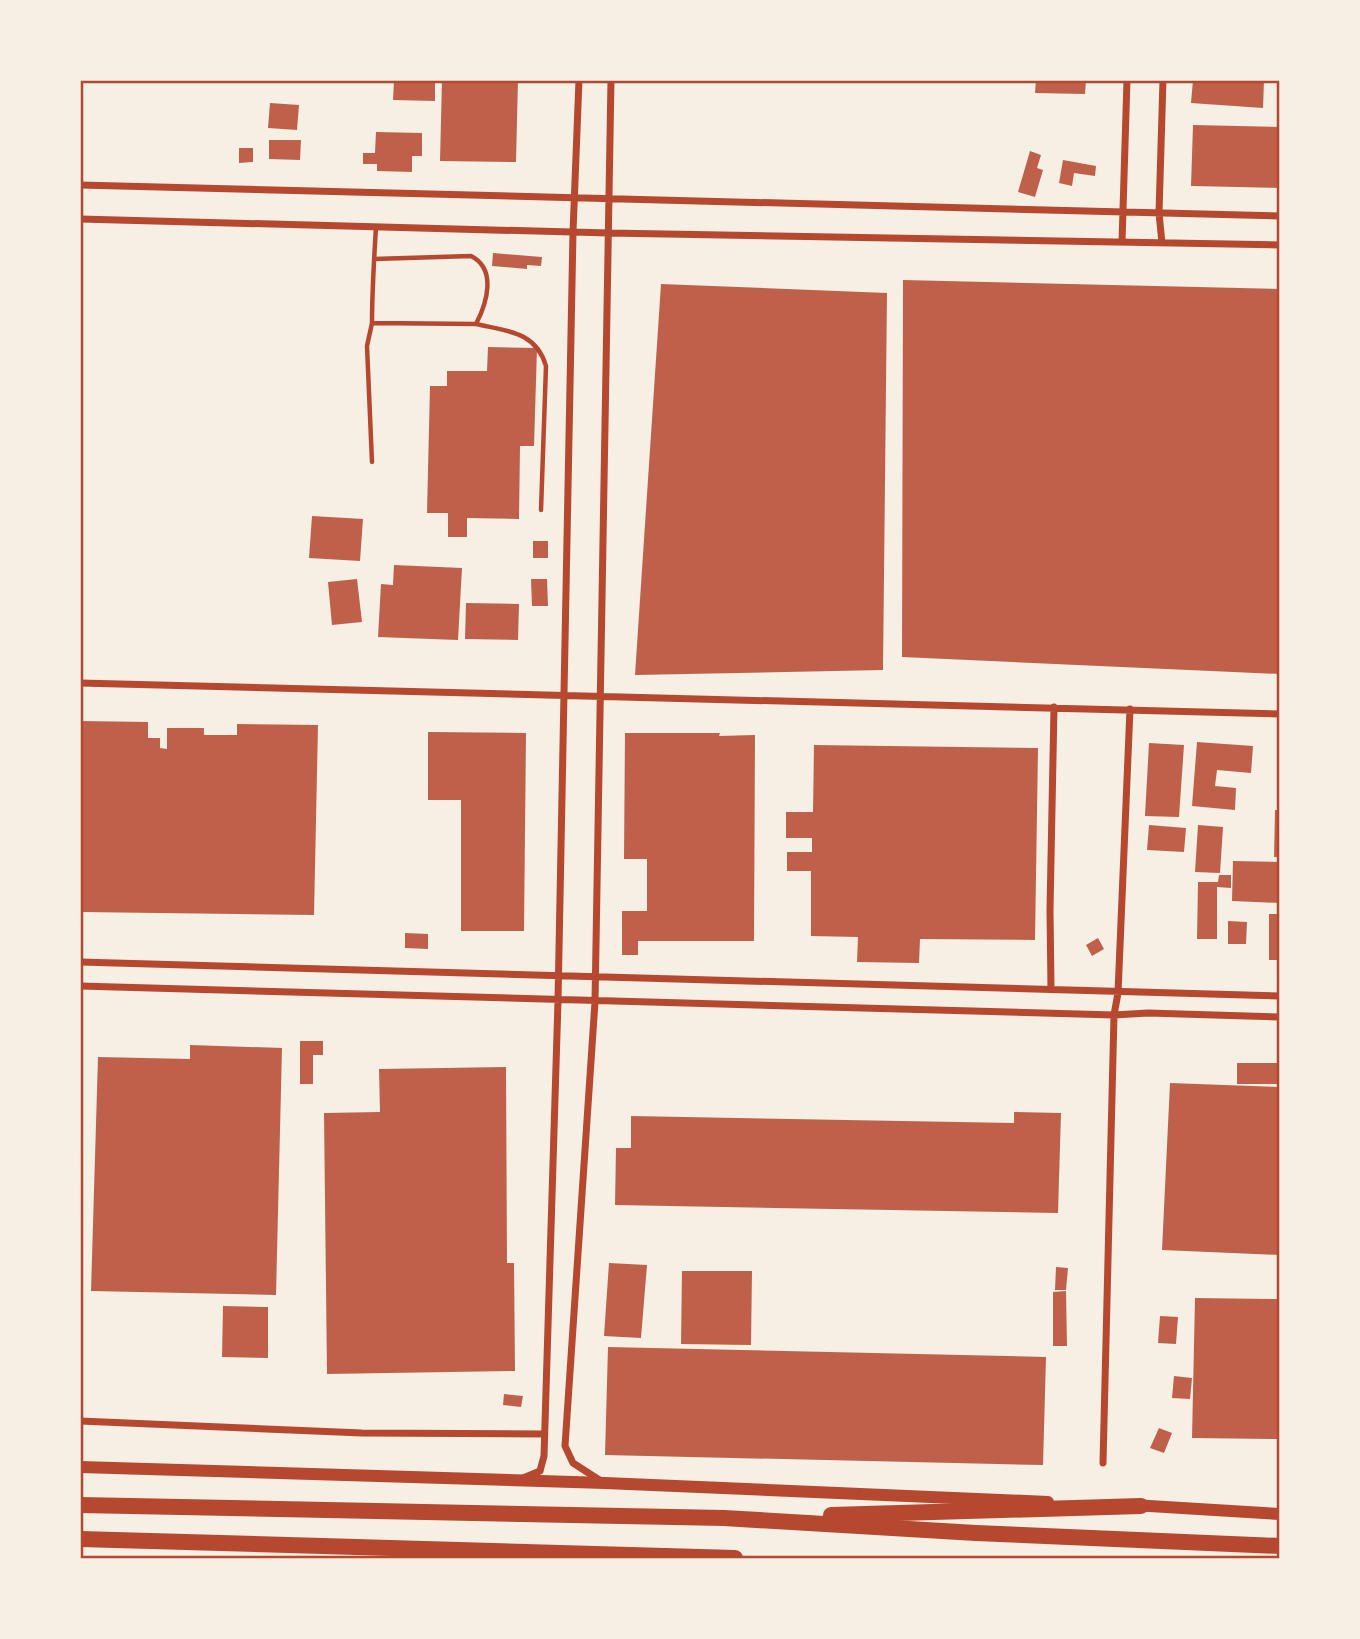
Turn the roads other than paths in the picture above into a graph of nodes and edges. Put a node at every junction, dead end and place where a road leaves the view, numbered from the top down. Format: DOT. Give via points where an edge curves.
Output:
graph roads {
  1 [pos="579,80"];
  2 [pos="611,80"];
  3 [pos="1127,80"];
  4 [pos="1163,80"];
  5 [pos="80,186"];
  6 [pos="576,198"];
  7 [pos="609,199"];
  8 [pos="1122,212"];
  9 [pos="1159,213"];
  10 [pos="1279,216"];
  11 [pos="80,219"];
  12 [pos="376,227"];
  13 [pos="573,232"];
  14 [pos="609,233"];
  15 [pos="1122,242"];
  16 [pos="1162,243"];
  17 [pos="1279,245"];
  18 [pos="374,259"];
  19 [pos="372,323"];
  20 [pos="476,324"];
  21 [pos="372,462"];
  22 [pos="541,510"];
  23 [pos="80,683"];
  24 [pos="563,694"];
  25 [pos="600,695"];
  26 [pos="1054,707"];
  27 [pos="1130,709"];
  28 [pos="1279,713"];
  29 [pos="80,962"];
  30 [pos="558,975"];
  31 [pos="596,976"];
  32 [pos="80,986"];
  33 [pos="1051,989"];
  34 [pos="1118,993"];
  35 [pos="1279,996"];
  36 [pos="558,1001"];
  37 [pos="595,1002"];
  38 [pos="1114,1015"];
  39 [pos="1279,1017"];
  40 [pos="80,1421"];
  41 [pos="543,1434"];
  42 [pos="1103,1463"];
  43 [pos="80,1467"];
  44 [pos="516,1481"];
  45 [pos="605,1483"];
  46 [pos="80,1505"];
  47 [pos="1141,1506"];
  48 [pos="1279,1514"];
  49 [pos="724,1518"];
  50 [pos="80,1539"];
  51 [pos="1279,1546"];
  52 [pos="735,1559"];
  1 -- 6 [label="street"];
  2 -- 7 [label="street"];
  3 -- 8 [label="street"];
  4 -- 9 [label="street"];
  5 -- 6 [label="street"];
  6 -- 7 [label="street"];
  6 -- 13 [label="street"];
  7 -- 8 [label="street"];
  7 -- 14 [label="street"];
  8 -- 9 [label="street"];
  8 -- 15 [label="street"];
  9 -- 10 [label="street"];
  9 -- 16 [label="street"];
  11 -- 12 [label="street"];
  12 -- 13 [label="street"];
  12 -- 18 [label="lane"];
  13 -- 14 [label="street"];
  13 -- 24 [label="street"];
  14 -- 15 [label="street"];
  14 -- 25 [label="street"];
  15 -- 16 [label="street"];
  16 -- 17 [label="street"];
  18 -- 19 [label="lane"];
  18 -- 20 [label="lane" via="478,259 486,271 487,290"];
  19 -- 20 [label="lane"];
  19 -- 21 [label="lane" via="367,346"];
  20 -- 22 [label="lane" via="518,334 534,342 543,355"];
  23 -- 24 [label="street"];
  24 -- 25 [label="street"];
  24 -- 30 [label="street"];
  25 -- 26 [label="street"];
  25 -- 31 [label="street"];
  26 -- 27 [label="street"];
  26 -- 33 [label="street"];
  27 -- 28 [label="street"];
  27 -- 34 [label="street"];
  29 -- 30 [label="street"];
  30 -- 31 [label="street"];
  30 -- 36 [label="street"];
  31 -- 33 [label="street"];
  31 -- 37 [label="street"];
  32 -- 36 [label="street"];
  33 -- 34 [label="street"];
  34 -- 35 [label="street"];
  34 -- 38 [label="street"];
  36 -- 37 [label="street"];
  36 -- 41 [label="street"];
  37 -- 38 [label="street"];
  37 -- 45 [label="street" via="565,1446 573,1463"];
  38 -- 39 [label="street"];
  38 -- 42 [label="street"];
  40 -- 41 [label="street" via="362,1433"];
  41 -- 44 [label="street" via="540,1471"];
  43 -- 44 [label="main road"];
  44 -- 45 [label="main road"];
  45 -- 47 [label="main road"];
  46 -- 49 [label="highway"];
  47 -- 48 [label="main road"];
  47 -- 49 [label="highway"];
  49 -- 51 [label="highway"];
  50 -- 52 [label="highway"];
}
